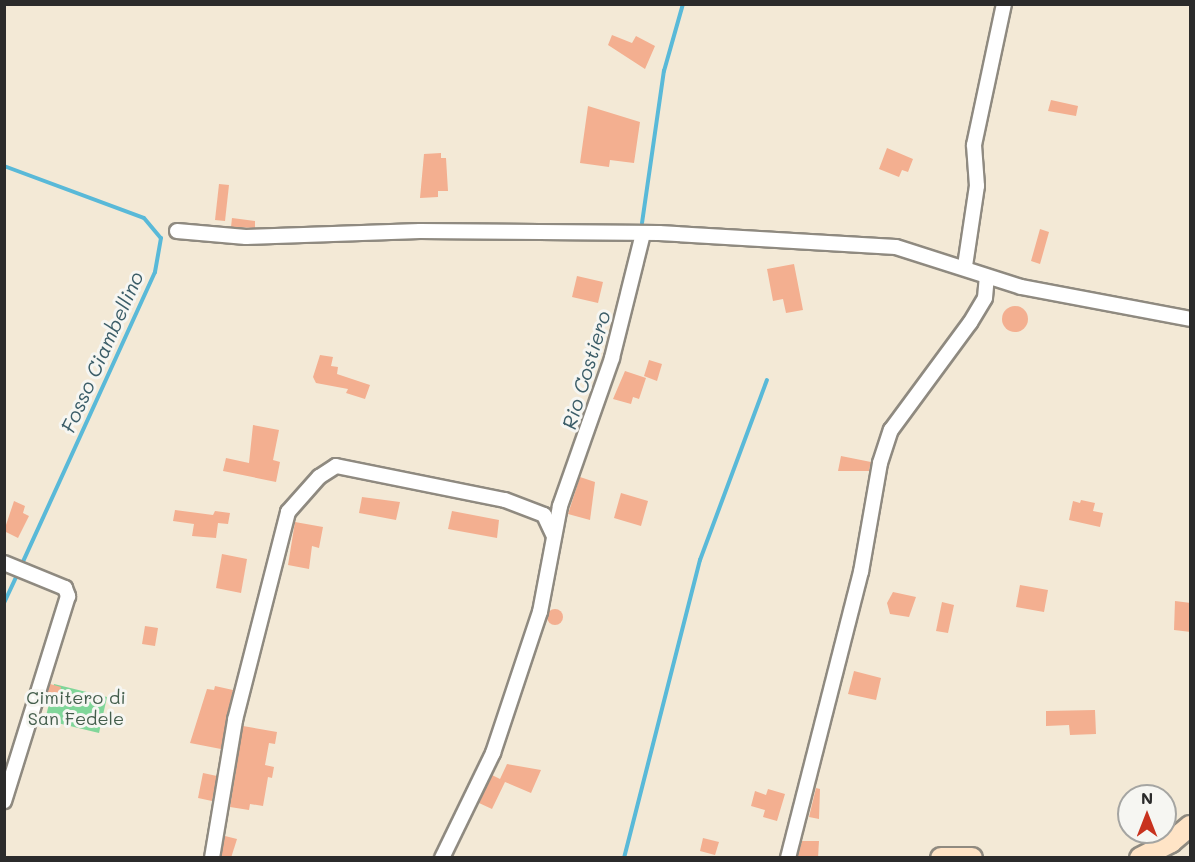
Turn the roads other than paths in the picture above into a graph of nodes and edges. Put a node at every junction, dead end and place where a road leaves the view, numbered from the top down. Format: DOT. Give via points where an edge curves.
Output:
graph roads {
  1 [pos="1004,4"];
  2 [pos="177,231"];
  3 [pos="643,234"];
  4 [pos="965,266"];
  5 [pos="987,277"];
  6 [pos="1191,319"];
  7 [pos="554,536"];
  8 [pos="12,566"];
  9 [pos="4,801"];
  10 [pos="1191,826"];
  11 [pos="212,858"];
  12 [pos="442,858"];
  13 [pos="788,858"];
  14 [pos="941,858"];
  15 [pos="972,858"];
  16 [pos="1140,858"];
  1 -- 4 [label="street" via="974,145 977,186"];
  2 -- 3 [label="street" via="246,237 420,231"];
  3 -- 4 [label="street" via="730,235 896,247"];
  3 -- 7 [label="street" via="612,358 563,496"];
  4 -- 5 [label="street"];
  5 -- 6 [label="street"];
  5 -- 13 [label="street" via="985,298 970,323 891,430 880,463 858,583"];
  7 -- 11 [label="street" via="544,515 505,500 336,466 319,477 288,512 235,720"];
  7 -- 12 [label="street" via="540,612 502,727"];
  8 -- 9 [label="street" via="66,588 68,596"];
  10 -- 16 [label="main road" via="1172,842"];
  14 -- 15 [label="main road"];
}
